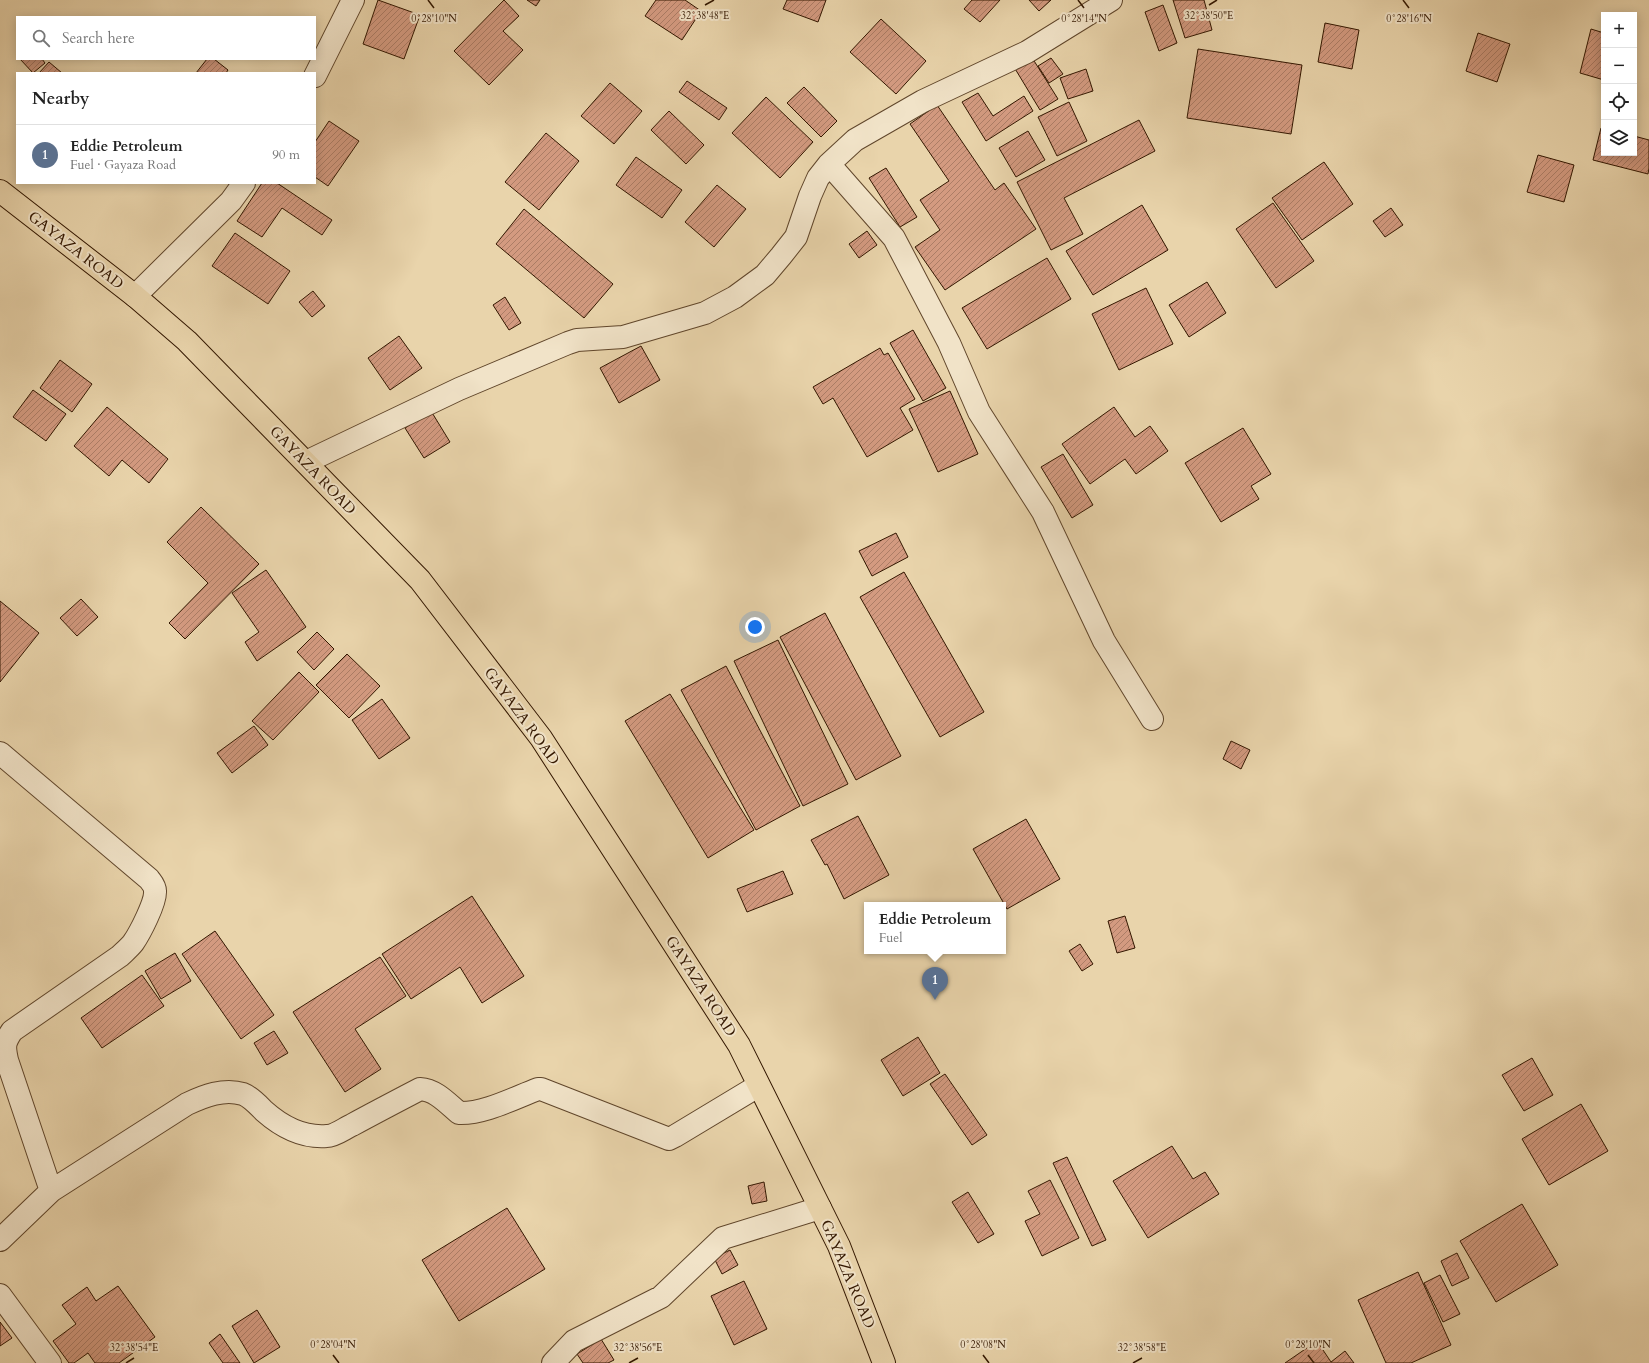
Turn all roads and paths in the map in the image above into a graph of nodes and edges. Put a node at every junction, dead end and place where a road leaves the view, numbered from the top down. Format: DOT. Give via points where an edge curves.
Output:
graph roads {
  1 [pos="353,0"];
  2 [pos="1111,0"];
  3 [pos="316,74"];
  4 [pos="829,164"];
  5 [pos="243,184"];
  6 [pos="0,191"];
  7 [pos="135,296"];
  8 [pos="306,462"];
  9 [pos="1152,719"];
  10 [pos="0,753"];
  11 [pos="758,1086"];
  12 [pos="51,1191"];
  13 [pos="820,1208"];
  14 [pos="0,1240"];
  15 [pos="0,1294"];
  16 [pos="50,1363"];
  17 [pos="553,1363"];
  18 [pos="884,1363"];
  1 -- 3 [label="street"];
  2 -- 4 [label="street" via="1027,52 923,101 855,140"];
  4 -- 8 [label="street" via="818,178 796,236 765,275 735,297 705,313 623,337 577,340 568,343 459,389"];
  4 -- 9 [label="street" via="894,238 949,343 979,412 1043,512 1104,641"];
  5 -- 7 [label="street" via="231,201"];
  6 -- 7 [label="main road, GAYAZA ROAD"];
  7 -- 8 [label="main road, GAYAZA ROAD" via="187,341"];
  8 -- 11 [label="main road, GAYAZA ROAD" via="420,580 541,738 739,1046"];
  10 -- 12 [label="street" via="150,879 155,890 155,896 134,942 120,956 12,1031 4,1047"];
  11 -- 12 [label="street" via="669,1139 541,1089 479,1111 465,1113 459,1113 440,1096 420,1089 329,1136 311,1136 283,1126 243,1094 205,1095"];
  11 -- 13 [label="main road, GAYAZA ROAD"];
  12 -- 14 [label="street"];
  13 -- 17 [label="street" via="723,1238 661,1297 574,1341"];
  13 -- 18 [label="main road, GAYAZA ROAD" via="838,1246"];
  15 -- 16 [label="street"];
}
